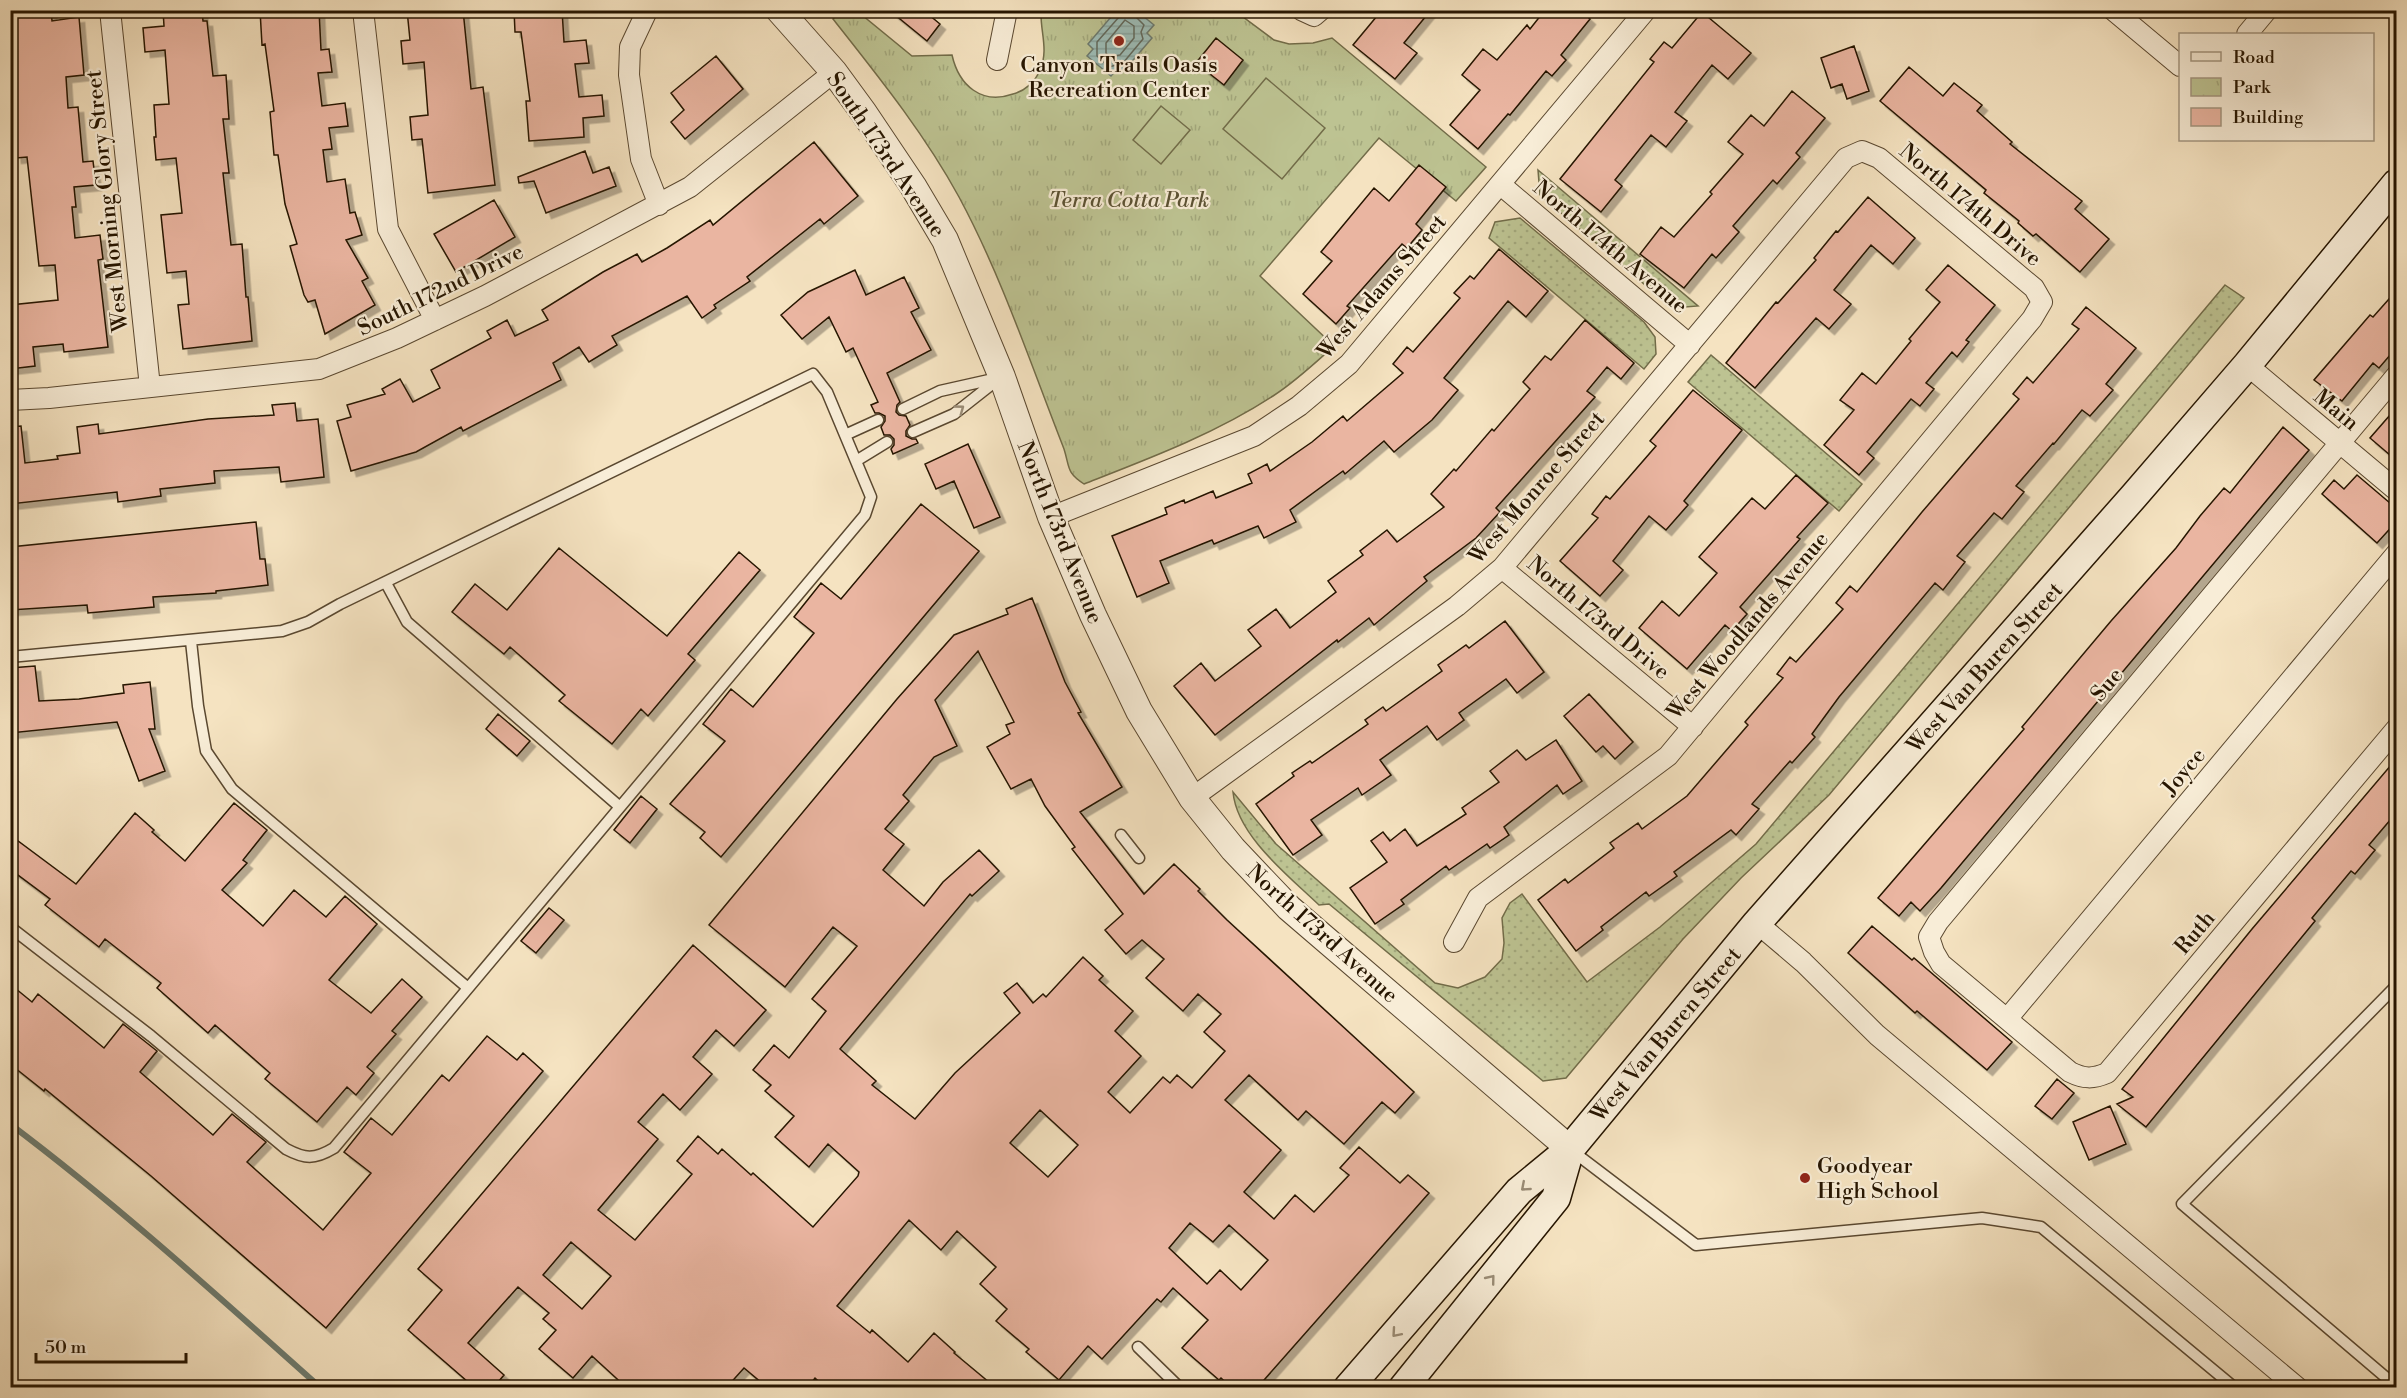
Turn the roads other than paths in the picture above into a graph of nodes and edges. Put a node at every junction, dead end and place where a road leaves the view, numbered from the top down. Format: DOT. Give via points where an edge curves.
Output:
graph roads {
  1 [pos="111,10"];
  2 [pos="363,10"];
  3 [pos="779,10"];
  4 [pos="1007,10"];
  5 [pos="1646,10"];
  6 [pos="2113,10"];
  7 [pos="2267,10"];
  8 [pos="646,13"];
  9 [pos="2248,33"];
  10 [pos="997,60"];
  11 [pos="2179,64"];
  12 [pos="834,72"];
  13 [pos="1862,151"];
  14 [pos="2397,184"];
  15 [pos="1501,185"];
  16 [pos="658,205"];
  17 [pos="2042,302"];
  18 [pos="435,320"];
  19 [pos="1690,345"];
  20 [pos="2247,365"];
  21 [pos="2397,376"];
  22 [pos="1002,377"];
  23 [pos="150,387"];
  24 [pos="10,400"];
  25 [pos="903,409"];
  26 [pos="878,420"];
  27 [pos="914,432"];
  28 [pos="845,435"];
  29 [pos="887,442"];
  30 [pos="2340,443"];
  31 [pos="856,461"];
  32 [pos="2397,490"];
  33 [pos="1051,517"];
  34 [pos="2397,554"];
  35 [pos="1502,568"];
  36 [pos="386,583"];
  37 [pos="191,640"];
  38 [pos="10,657"];
  39 [pos="1693,727"];
  40 [pos="2397,729"];
  41 [pos="1192,798"];
  42 [pos="620,807"];
  43 [pos="1121,835"];
  44 [pos="1139,858"];
  45 [pos="1757,923"];
  46 [pos="10,927"];
  47 [pos="1454,942"];
  48 [pos="2397,986"];
  49 [pos="468,988"];
  50 [pos="2007,1019"];
  51 [pos="1569,1149"];
  52 [pos="1138,1347"];
  53 [pos="2397,1386"];
  54 [pos="1180,1388"];
  55 [pos="1348,1388"];
  56 [pos="1403,1388"];
  57 [pos="2235,1388"];
  58 [pos="2298,1388"];
  1 -- 23 [label="street, West Morning Glory Street"];
  2 -- 18 [label="street" via="388,229"];
  3 -- 12 [label="street, South 173rd Avenue"];
  4 -- 10 [label="street"];
  5 -- 15 [label="street, West Adams Street"];
  6 -- 11 [label="street"];
  7 -- 9 [label="street"];
  8 -- 16 [label="street" via="630,47 629,75 641,159"];
  12 -- 16 [label="street, South 172nd Drive" via="690,188"];
  12 -- 22 [label="street, South 173rd Avenue" via="907,177 945,240"];
  13 -- 17 [label="street, North 174th Drive" via="1879,158 2034,288"];
  13 -- 19 [label="street, West Monroe Street" via="1846,158"];
  14 -- 20 [label="main road, West Van Buren Street"];
  15 -- 19 [label="street, North 174th Avenue"];
  15 -- 33 [label="street, West Adams Street" via="1349,364 1299,406 1254,436"];
  16 -- 18 [label="street, South 172nd Drive"];
  17 -- 39 [label="street, West Woodlands Avenue" via="2032,319"];
  18 -- 23 [label="street, South 172nd Drive" via="319,369"];
  19 -- 35 [label="street, West Monroe Street"];
  20 -- 30 [label="street, Main"];
  20 -- 45 [label="main road, West Van Buren Street"];
  21 -- 30 [label="street, Sue"];
  22 -- 25 [label="lane" via="940,391"];
  27 -- 22 [label="lane, one-way" via="954,414"];
  22 -- 33 [label="street, North 173rd Avenue"];
  23 -- 24 [label="street, South 172nd Drive"];
  26 -- 28 [label="lane"];
  28 -- 31 [label="lane"];
  28 -- 36 [label="lane" via="827,392 813,374"];
  29 -- 31 [label="lane"];
  30 -- 32 [label="street, Main"];
  30 -- 50 [label="street, Sue" via="1938,922 1929,938 1941,964"];
  31 -- 42 [label="lane" via="871,497 865,515"];
  33 -- 41 [label="street, North 173rd Avenue" via="1139,711"];
  34 -- 50 [label="street, Joyce"];
  35 -- 39 [label="street, North 173rd Drive"];
  35 -- 41 [label="street, West Monroe Street" via="1457,606"];
  36 -- 37 [label="lane" via="282,631"];
  36 -- 42 [label="lane" via="407,622"];
  37 -- 38 [label="lane"];
  37 -- 49 [label="lane" via="206,751 232,789"];
  39 -- 47 [label="street, West Woodlands Avenue" via="1660,762 1478,898"];
  40 -- 50 [label="street, Ruth" via="2107,1073 2082,1078 2070,1072"];
  41 -- 51 [label="street, North 173rd Avenue" via="1289,908"];
  42 -- 49 [label="lane"];
  43 -- 44 [label="lane"];
  45 -- 51 [label="main road, West Van Buren Street"];
  45 -- 58 [label="street" via="1877,1035"];
  46 -- 49 [label="lane" via="151,1036 286,1149 303,1158 322,1156 334,1148"];
  48 -- 53 [label="lane" via="2182,1204"];
  51 -- 55 [label="main road, West Van Buren Street, one-way" via="1519,1191"];
  56 -- 51 [label="main road, West Van Buren Street, one-way" via="1556,1198"];
  51 -- 57 [label="lane" via="1696,1245 1982,1218 2041,1227"];
  52 -- 54 [label="lane"];
}
